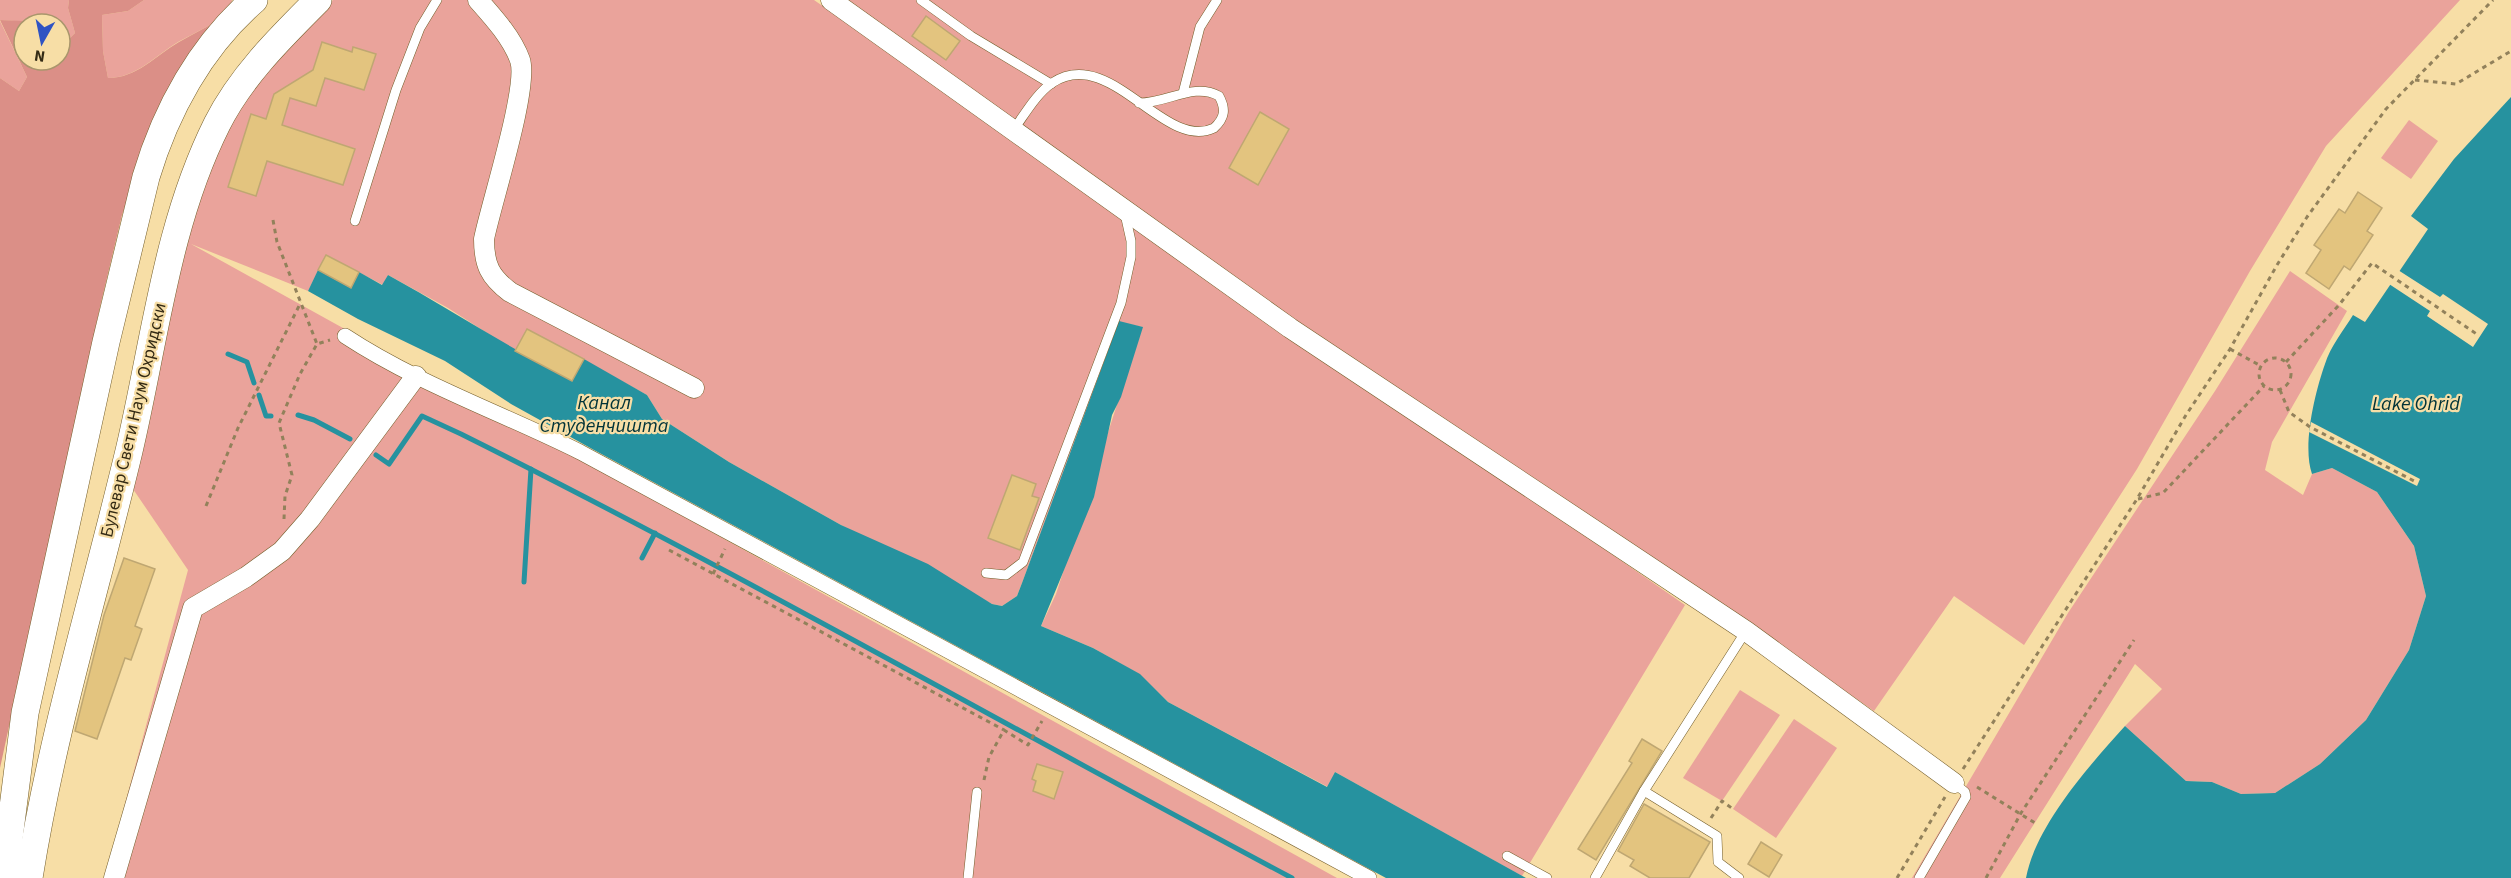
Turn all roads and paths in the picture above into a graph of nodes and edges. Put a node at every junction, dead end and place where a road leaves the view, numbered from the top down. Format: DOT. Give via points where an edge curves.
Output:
graph roads {
  1 [pos="318,0"];
  2 [pos="437,0"];
  3 [pos="478,0"];
  4 [pos="831,0"];
  5 [pos="921,0"];
  6 [pos="1217,0"];
  7 [pos="2493,0"];
  8 [pos="249,2"];
  9 [pos="2511,51"];
  10 [pos="2414,80"];
  11 [pos="1051,84"];
  12 [pos="1184,93"];
  13 [pos="1139,103"];
  14 [pos="1014,129"];
  15 [pos="1122,206"];
  16 [pos="273,220"];
  17 [pos="355,221"];
  18 [pos="301,302"];
  19 [pos="2478,334"];
  20 [pos="345,336"];
  21 [pos="317,344"];
  22 [pos="2230,349"];
  23 [pos="2286,362"];
  24 [pos="2261,366"];
  25 [pos="416,376"];
  26 [pos="2264,386"];
  27 [pos="694,388"];
  28 [pos="2280,390"];
  29 [pos="2416,482"];
  30 [pos="2137,499"];
  31 [pos="206,506"];
  32 [pos="669,550"];
  33 [pos="282,551"];
  34 [pos="721,558"];
  35 [pos="986,573"];
  36 [pos="713,574"];
  37 [pos="1746,631"];
  38 [pos="2134,639"];
  39 [pos="1004,730"];
  40 [pos="1037,730"];
  41 [pos="1956,780"];
  42 [pos="1644,791"];
  43 [pos="977,792"];
  44 [pos="1733,809"];
  45 [pos="2021,813"];
  46 [pos="2035,823"];
  47 [pos="1705,827"];
  48 [pos="1507,856"];
  49 [pos="4,878"];
  50 [pos="29,878"];
  51 [pos="114,878"];
  52 [pos="968,878"];
  53 [pos="1369,878"];
  54 [pos="1547,878"];
  55 [pos="1595,878"];
  56 [pos="1738,878"];
  57 [pos="1897,878"];
  58 [pos="1919,878"];
  59 [pos="1986,878"];
  1 -- 50 [label="main road, Булевар Свети Наум Охридски" via="270,49 240,87 219,121 189,189 48,770"];
  2 -- 17 [label="lane" via="420,28 396,90"];
  3 -- 27 [label="street" via="506,35 522,70 484,239 488,270 510,292"];
  4 -- 14 [label="street"];
  5 -- 11 [label="lane" via="978,41"];
  6 -- 12 [label="lane" via="1200,27"];
  7 -- 10 [label="path"];
  8 -- 49 [label="main road" via="215,38 190,76 153,152 135,216 25,713"];
  9 -- 10 [label="path" via="2456,84"];
  10 -- 22 [label="path" via="2380,117 2307,217"];
  11 -- 13 [label="lane" via="1077,73 1094,76"];
  11 -- 14 [label="lane"];
  12 -- 13 [label="lane"];
  12 -- 13 [label="lane" via="1199,89 1219,96 1224,106 1220,122 1207,131 1197,132"];
  14 -- 15 [label="street"];
  15 -- 35 [label="lane" via="1131,241 1121,303 1023,562 1006,574"];
  15 -- 37 [label="street" via="1290,328"];
  16 -- 18 [label="path" via="277,242"];
  18 -- 21 [label="path"];
  18 -- 31 [label="path" via="238,428"];
  19 -- 23 [label="path" via="2372,264"];
  20 -- 21 [label="path"];
  20 -- 25 [label="street"];
  21 -- 33 [label="path" via="279,423 292,475 285,496"];
  22 -- 24 [label="path"];
  22 -- 30 [label="path"];
  23 -- 24 [label="path" via="2273,358"];
  23 -- 28 [label="path" via="2291,379"];
  24 -- 26 [label="path" via="2259,376"];
  25 -- 33 [label="street"];
  25 -- 53 [label="street" via="580,452"];
  26 -- 28 [label="path"];
  26 -- 30 [label="path" via="2163,493"];
  28 -- 29 [label="path" via="2289,412 2310,427"];
  30 -- 41 [label="path"];
  32 -- 36 [label="path"];
  33 -- 51 [label="street" via="193,608"];
  34 -- 36 [label="path"];
  36 -- 39 [label="path"];
  37 -- 41 [label="street"];
  37 -- 42 [label="lane"];
  38 -- 45 [label="path"];
  39 -- 40 [label="path" via="1028,744"];
  39 -- 43 [label="path"];
  41 -- 45 [label="path"];
  41 -- 57 [label="path"];
  41 -- 58 [label="lane" via="1966,797"];
  42 -- 47 [label="lane"];
  42 -- 55 [label="lane"];
  43 -- 52 [label="lane"];
  44 -- 47 [label="path" via="1722,801"];
  45 -- 46 [label="path"];
  45 -- 59 [label="path"];
  47 -- 56 [label="lane" via="1719,839 1719,862"];
  48 -- 54 [label="lane"];
}
